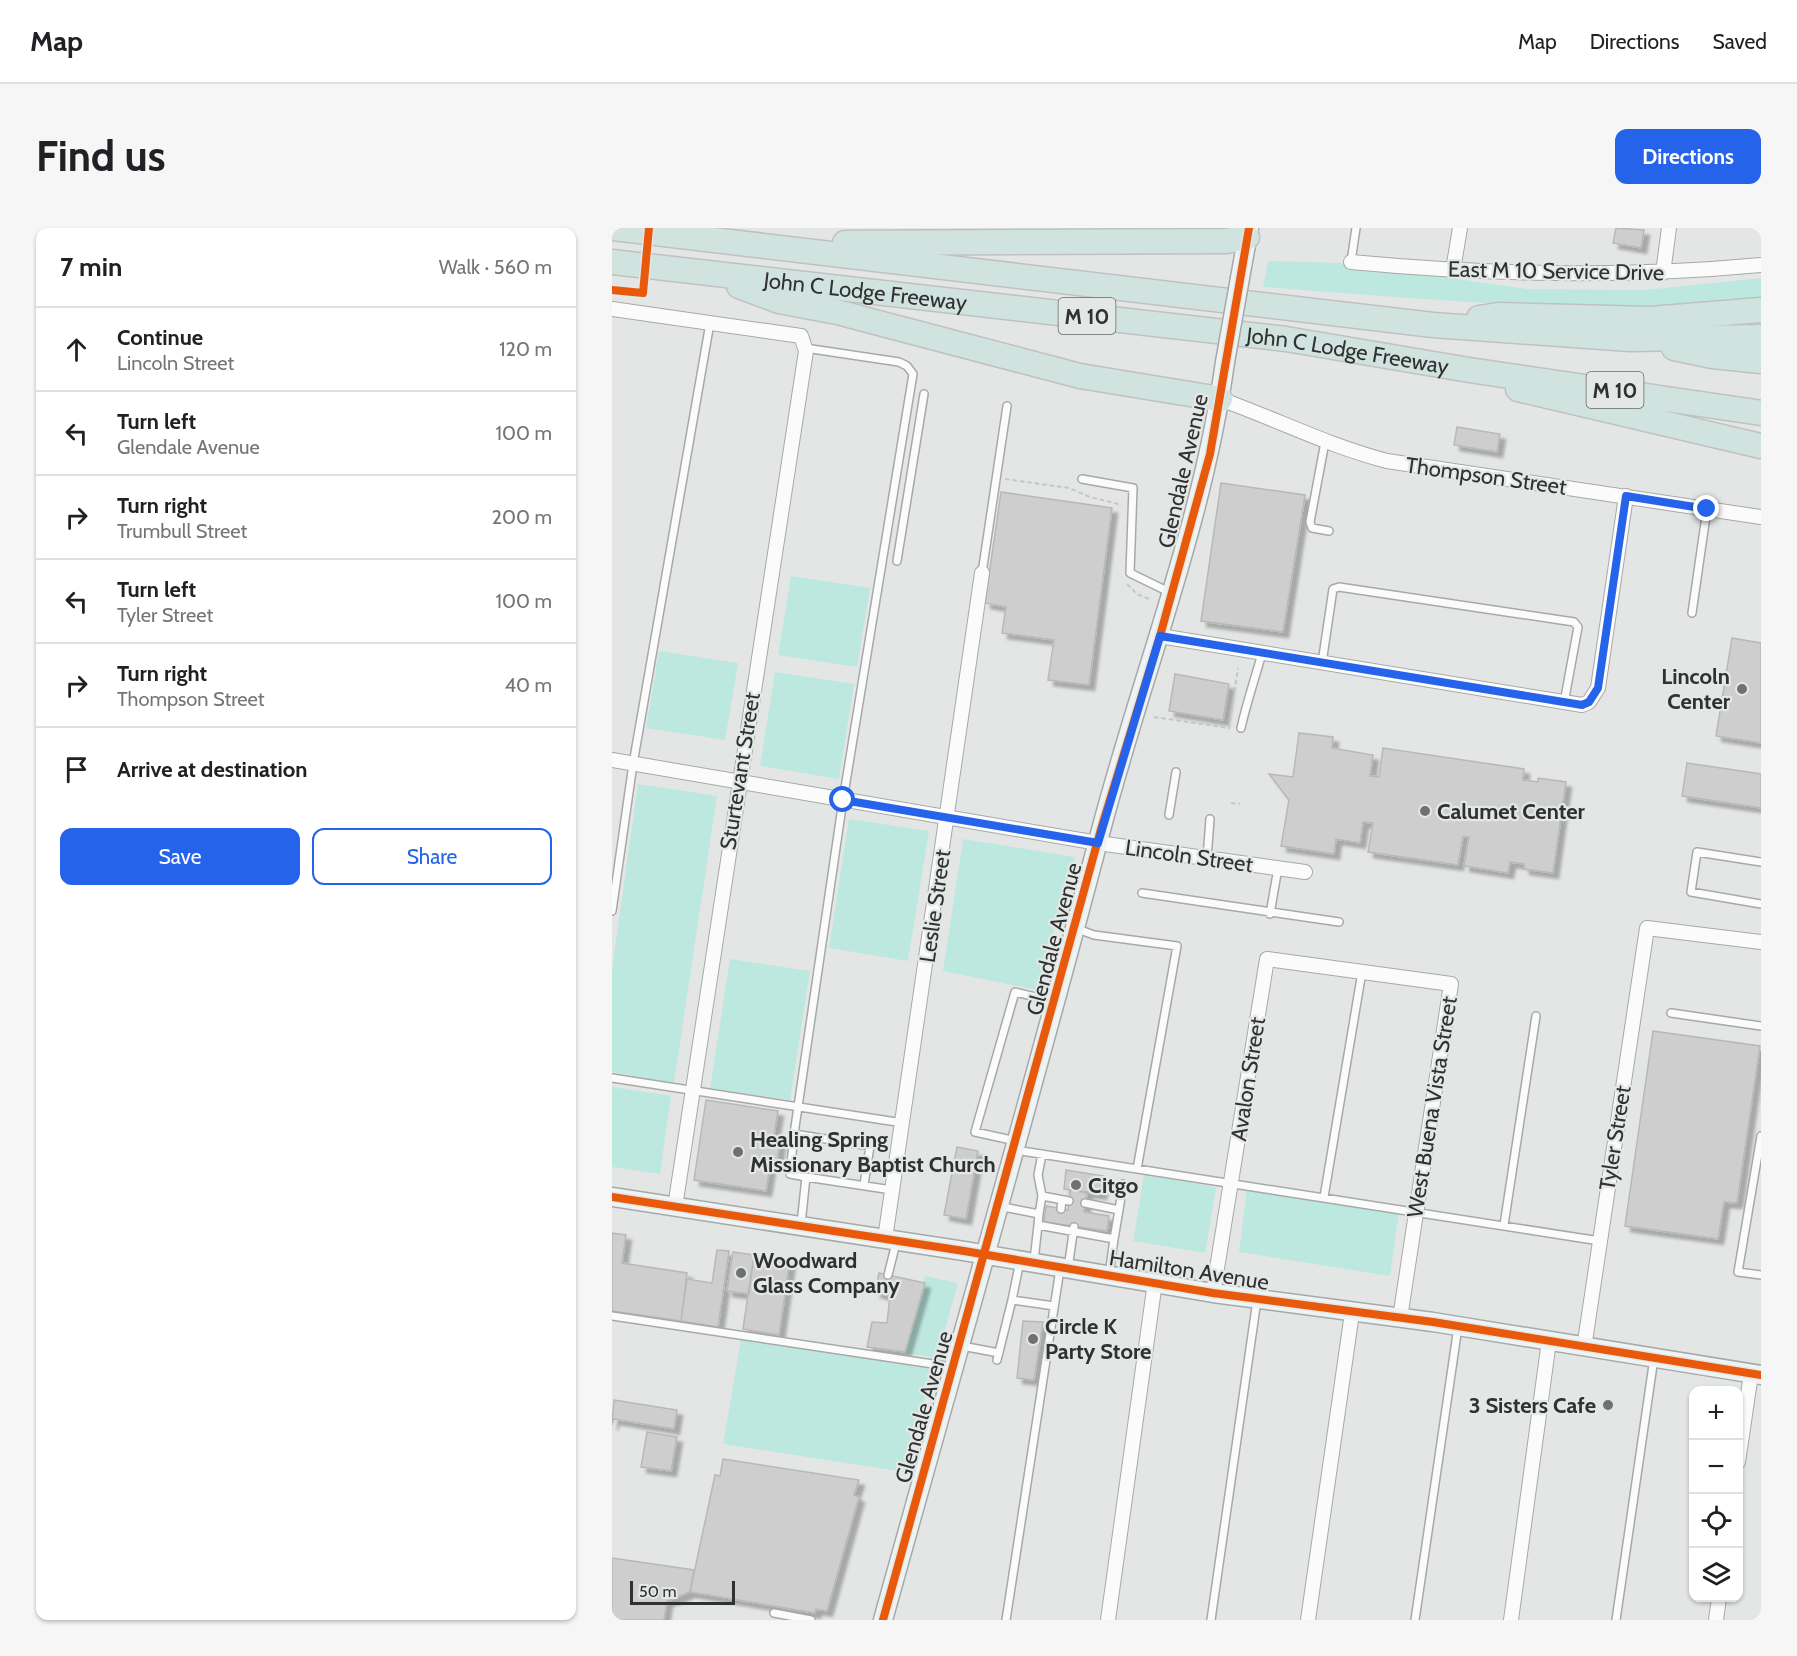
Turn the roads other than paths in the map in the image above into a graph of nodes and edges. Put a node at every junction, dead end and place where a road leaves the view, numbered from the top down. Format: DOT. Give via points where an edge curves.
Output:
graph roads {
  1 [pos="612,228"];
  2 [pos="1356,228"];
  3 [pos="1461,228"];
  4 [pos="1668,228"];
  5 [pos="1248,233"];
  6 [pos="804,251"];
  7 [pos="612,262"];
  8 [pos="1351,262"];
  9 [pos="1761,265"];
  10 [pos="1453,270"];
  11 [pos="703,273"];
  12 [pos="1663,273"];
  13 [pos="612,309"];
  14 [pos="1761,310"];
  15 [pos="710,323"];
  16 [pos="1433,325"];
  17 [pos="1761,337"];
  18 [pos="1630,339"];
  19 [pos="803,342"];
  20 [pos="1761,361"];
  21 [pos="1469,370"];
  22 [pos="924,393"];
  23 [pos="1220,399"];
  24 [pos="1007,406"];
  25 [pos="1761,413"];
  26 [pos="1325,442"];
  27 [pos="1761,446"];
  28 [pos="1082,479"];
  29 [pos="895,484"];
  30 [pos="912,487"];
  31 [pos="1626,496"];
  32 [pos="1707,509"];
  33 [pos="1761,517"];
  34 [pos="1329,531"];
  35 [pos="897,561"];
  36 [pos="982,573"];
  37 [pos="1172,593"];
  38 [pos="1692,613"];
  39 [pos="1160,636"];
  40 [pos="1262,653"];
  41 [pos="1322,663"];
  42 [pos="1564,703"];
  43 [pos="1241,728"];
  44 [pos="612,760"];
  45 [pos="633,764"];
  46 [pos="1176,771"];
  47 [pos="738,782"];
  48 [pos="843,800"];
  49 [pos="1169,815"];
  50 [pos="947,818"];
  51 [pos="1210,819"];
  52 [pos="1098,843"];
  53 [pos="1207,858"];
  54 [pos="1761,862"];
  55 [pos="1278,868"];
  56 [pos="1305,872"];
  57 [pos="1142,893"];
  58 [pos="1761,904"];
  59 [pos="612,911"];
  60 [pos="1270,914"];
  61 [pos="1339,922"];
  62 [pos="1075,928"];
  63 [pos="1761,942"];
  64 [pos="1362,972"];
  65 [pos="1055,1001"];
  66 [pos="1671,1013"];
  67 [pos="1536,1016"];
  68 [pos="1761,1026"];
  69 [pos="612,1078"];
  70 [pos="693,1091"];
  71 [pos="798,1107"];
  72 [pos="903,1123"];
  73 [pos="794,1134"];
  74 [pos="1761,1136"];
  75 [pos="1015,1146"];
  76 [pos="1042,1154"];
  77 [pos="1137,1169"];
  78 [pos="806,1177"];
  79 [pos="1231,1183"];
  80 [pos="1123,1184"];
  81 [pos="864,1185"];
  82 [pos="892,1191"];
  83 [pos="1042,1196"];
  84 [pos="612,1197"];
  85 [pos="1324,1197"];
  86 [pos="1085,1203"];
  87 [pos="1094,1205"];
  88 [pos="998,1206"];
  89 [pos="675,1207"];
  90 [pos="1061,1209"];
  91 [pos="1119,1209"];
  92 [pos="1416,1211"];
  93 [pos="1092,1213"];
  94 [pos="1039,1214"];
  95 [pos="1038,1225"];
  96 [pos="1504,1225"];
  97 [pos="801,1226"];
  98 [pos="1074,1229"];
  99 [pos="1114,1239"];
  100 [pos="891,1240"];
  101 [pos="1600,1240"];
  102 [pos="985,1254"];
  103 [pos="1027,1262"];
  104 [pos="1064,1267"];
  105 [pos="888,1275"];
  106 [pos="1109,1275"];
  107 [pos="1761,1275"];
  108 [pos="1155,1282"];
  109 [pos="1213,1293"];
  110 [pos="1012,1300"];
  111 [pos="1257,1300"];
  112 [pos="1054,1306"];
  113 [pos="1352,1313"];
  114 [pos="612,1316"];
  115 [pos="1400,1318"];
  116 [pos="1458,1327"];
  117 [pos="1549,1341"];
  118 [pos="959,1346"];
  119 [pos="1584,1348"];
  120 [pos="1655,1358"];
  121 [pos="953,1368"];
  122 [pos="1758,1371"];
  123 [pos="1743,1440"];
  124 [pos="1718,1602"];
  125 [pos="774,1612"];
  126 [pos="812,1620"];
  127 [pos="883,1620"];
  128 [pos="1006,1620"];
  129 [pos="1108,1620"];
  130 [pos="1211,1620"];
  131 [pos="1308,1620"];
  132 [pos="1415,1620"];
  133 [pos="1511,1620"];
  134 [pos="1616,1620"];
  135 [pos="1716,1620"];
  1 -- 6 [label="highway, John C Lodge Freeway / M 10"];
  2 -- 8 [label="lane"];
  3 -- 10 [label="street"];
  4 -- 12 [label="street"];
  5 -- 6 [label="highway" via="1227,241 840,243"];
  5 -- 23 [label="street, Glendale Avenue, bridge"];
  6 -- 16 [label="highway, John C Lodge Freeway / M 10"];
  7 -- 11 [label="highway, John C Lodge Freeway / M 10"];
  8 -- 10 [label="street, East M 10 Service Drive"];
  9 -- 12 [label="street, East M 10 Service Drive"];
  10 -- 12 [label="street, East M 10 Service Drive"];
  11 -- 21 [label="highway, John C Lodge Freeway / M 10" via="1286,339"];
  11 -- 23 [label="highway" via="779,301 837,312 1080,376"];
  13 -- 15 [label="street"];
  14 -- 16 [label="highway" via="1650,320 1498,315"];
  15 -- 19 [label="street"];
  15 -- 45 [label="lane"];
  16 -- 18 [label="highway, John C Lodge Freeway / M 10"];
  17 -- 18 [label="highway, John C Lodge Freeway / M 10"];
  18 -- 20 [label="highway" via="1712,356"];
  19 -- 29 [label="lane" via="899,362 913,374"];
  19 -- 47 [label="street, Sturtevant Street"];
  21 -- 25 [label="highway, John C Lodge Freeway / M 10"];
  21 -- 27 [label="highway" via="1525,392"];
  22 -- 30 [label="lane"];
  23 -- 26 [label="street, Thompson Street"];
  23 -- 37 [label="street, Glendale Avenue" via="1210,454"];
  24 -- 36 [label="lane"];
  26 -- 31 [label="street, Thompson Street" via="1387,461"];
  26 -- 34 [label="lane" via="1310,522 1312,528"];
  28 -- 37 [label="lane" via="1133,488 1131,573"];
  29 -- 30 [label="lane"];
  29 -- 48 [label="lane"];
  30 -- 35 [label="lane"];
  31 -- 32 [label="street, Thompson Street"];
  31 -- 42 [label="street" via="1598,688 1589,702"];
  32 -- 33 [label="street, Thompson Street"];
  32 -- 38 [label="lane"];
  36 -- 50 [label="street, Leslie Street"];
  37 -- 39 [label="street, Glendale Avenue"];
  39 -- 40 [label="street"];
  39 -- 52 [label="street, Glendale Avenue"];
  40 -- 41 [label="street"];
  40 -- 43 [label="lane"];
  41 -- 42 [label="street"];
  41 -- 42 [label="lane" via="1334,589 1339,587 1574,622 1578,627"];
  44 -- 45 [label="street, Lincoln Street"];
  45 -- 47 [label="street, Lincoln Street"];
  45 -- 59 [label="lane"];
  46 -- 49 [label="lane"];
  47 -- 48 [label="street, Lincoln Street"];
  47 -- 70 [label="street, Sturtevant Street"];
  48 -- 50 [label="street, Lincoln Street"];
  48 -- 71 [label="lane"];
  50 -- 52 [label="street, Lincoln Street"];
  50 -- 72 [label="street, Leslie Street"];
  51 -- 53 [label="lane"];
  52 -- 53 [label="street, Lincoln Street"];
  52 -- 62 [label="street, Glendale Avenue"];
  53 -- 55 [label="street, Lincoln Street"];
  54 -- 58 [label="lane" via="1697,852 1691,892"];
  55 -- 56 [label="street, Lincoln Street"];
  55 -- 60 [label="lane"];
  57 -- 60 [label="lane"];
  60 -- 61 [label="lane"];
  62 -- 65 [label="street, Glendale Avenue"];
  62 -- 77 [label="lane" via="1094,935 1177,946"];
  63 -- 101 [label="street, Tyler Street" via="1647,928"];
  64 -- 79 [label="street, Avalon Street" via="1268,959"];
  64 -- 85 [label="lane"];
  64 -- 92 [label="street, West Buena Vista Street" via="1451,984"];
  65 -- 75 [label="street, Glendale Avenue"];
  65 -- 75 [label="lane" via="1015,992 975,1132"];
  66 -- 68 [label="lane"];
  67 -- 96 [label="lane"];
  69 -- 70 [label="lane"];
  70 -- 71 [label="lane"];
  70 -- 89 [label="street, Sturtevant Street"];
  71 -- 72 [label="lane"];
  71 -- 73 [label="lane"];
  72 -- 82 [label="street, Leslie Street"];
  73 -- 78 [label="lane" via="790,1174"];
  73 -- 81 [label="lane" via="870,1146"];
  74 -- 107 [label="lane" via="1738,1272"];
  75 -- 76 [label="lane"];
  75 -- 88 [label="street, Glendale Avenue"];
  76 -- 77 [label="lane"];
  76 -- 83 [label="lane" via="1038,1175"];
  77 -- 79 [label="lane"];
  78 -- 81 [label="lane"];
  78 -- 97 [label="lane"];
  79 -- 85 [label="lane"];
  79 -- 109 [label="street, Avalon Street"];
  80 -- 91 [label="lane"];
  81 -- 82 [label="lane"];
  82 -- 100 [label="street, Leslie Street"];
  83 -- 90 [label="lane" via="1066,1200"];
  83 -- 94 [label="lane"];
  84 -- 89 [label="street, Hamilton Avenue"];
  85 -- 92 [label="lane"];
  86 -- 87 [label="lane"];
  87 -- 91 [label="lane"];
  87 -- 93 [label="lane"];
  88 -- 94 [label="lane"];
  88 -- 102 [label="street, Glendale Avenue"];
  89 -- 97 [label="street, Hamilton Avenue"];
  91 -- 99 [label="lane"];
  92 -- 96 [label="lane"];
  92 -- 115 [label="street, West Buena Vista Street"];
  94 -- 95 [label="lane"];
  95 -- 98 [label="lane"];
  95 -- 103 [label="lane"];
  96 -- 101 [label="lane"];
  97 -- 100 [label="street, Hamilton Avenue"];
  98 -- 99 [label="lane"];
  98 -- 104 [label="lane"];
  99 -- 106 [label="lane"];
  100 -- 102 [label="street, Hamilton Avenue"];
  100 -- 105 [label="lane"];
  101 -- 119 [label="street, Tyler Street"];
  102 -- 103 [label="street, Hamilton Avenue"];
  102 -- 118 [label="street, Glendale Avenue"];
  103 -- 104 [label="street, Hamilton Avenue"];
  103 -- 110 [label="lane"];
  104 -- 106 [label="street, Hamilton Avenue"];
  104 -- 112 [label="lane"];
  106 -- 108 [label="street, Hamilton Avenue"];
  108 -- 109 [label="street, Hamilton Avenue"];
  108 -- 129 [label="street"];
  109 -- 111 [label="street, Hamilton Avenue"];
  110 -- 112 [label="lane"];
  110 -- 118 [label="lane" via="998,1357"];
  111 -- 113 [label="street, Hamilton Avenue"];
  111 -- 130 [label="lane"];
  112 -- 128 [label="lane"];
  113 -- 115 [label="street, Hamilton Avenue"];
  113 -- 131 [label="street"];
  114 -- 121 [label="lane"];
  115 -- 116 [label="street, Hamilton Avenue"];
  116 -- 117 [label="street, Hamilton Avenue"];
  116 -- 132 [label="lane"];
  117 -- 119 [label="street, Hamilton Avenue"];
  117 -- 133 [label="street"];
  118 -- 121 [label="street, Glendale Avenue"];
  119 -- 120 [label="street, Hamilton Avenue"];
  120 -- 122 [label="street, Hamilton Avenue"];
  120 -- 134 [label="lane"];
  121 -- 127 [label="street, Glendale Avenue"];
  122 -- 123 [label="street"];
  124 -- 135 [label="street"];
  125 -- 126 [label="lane"];
}
